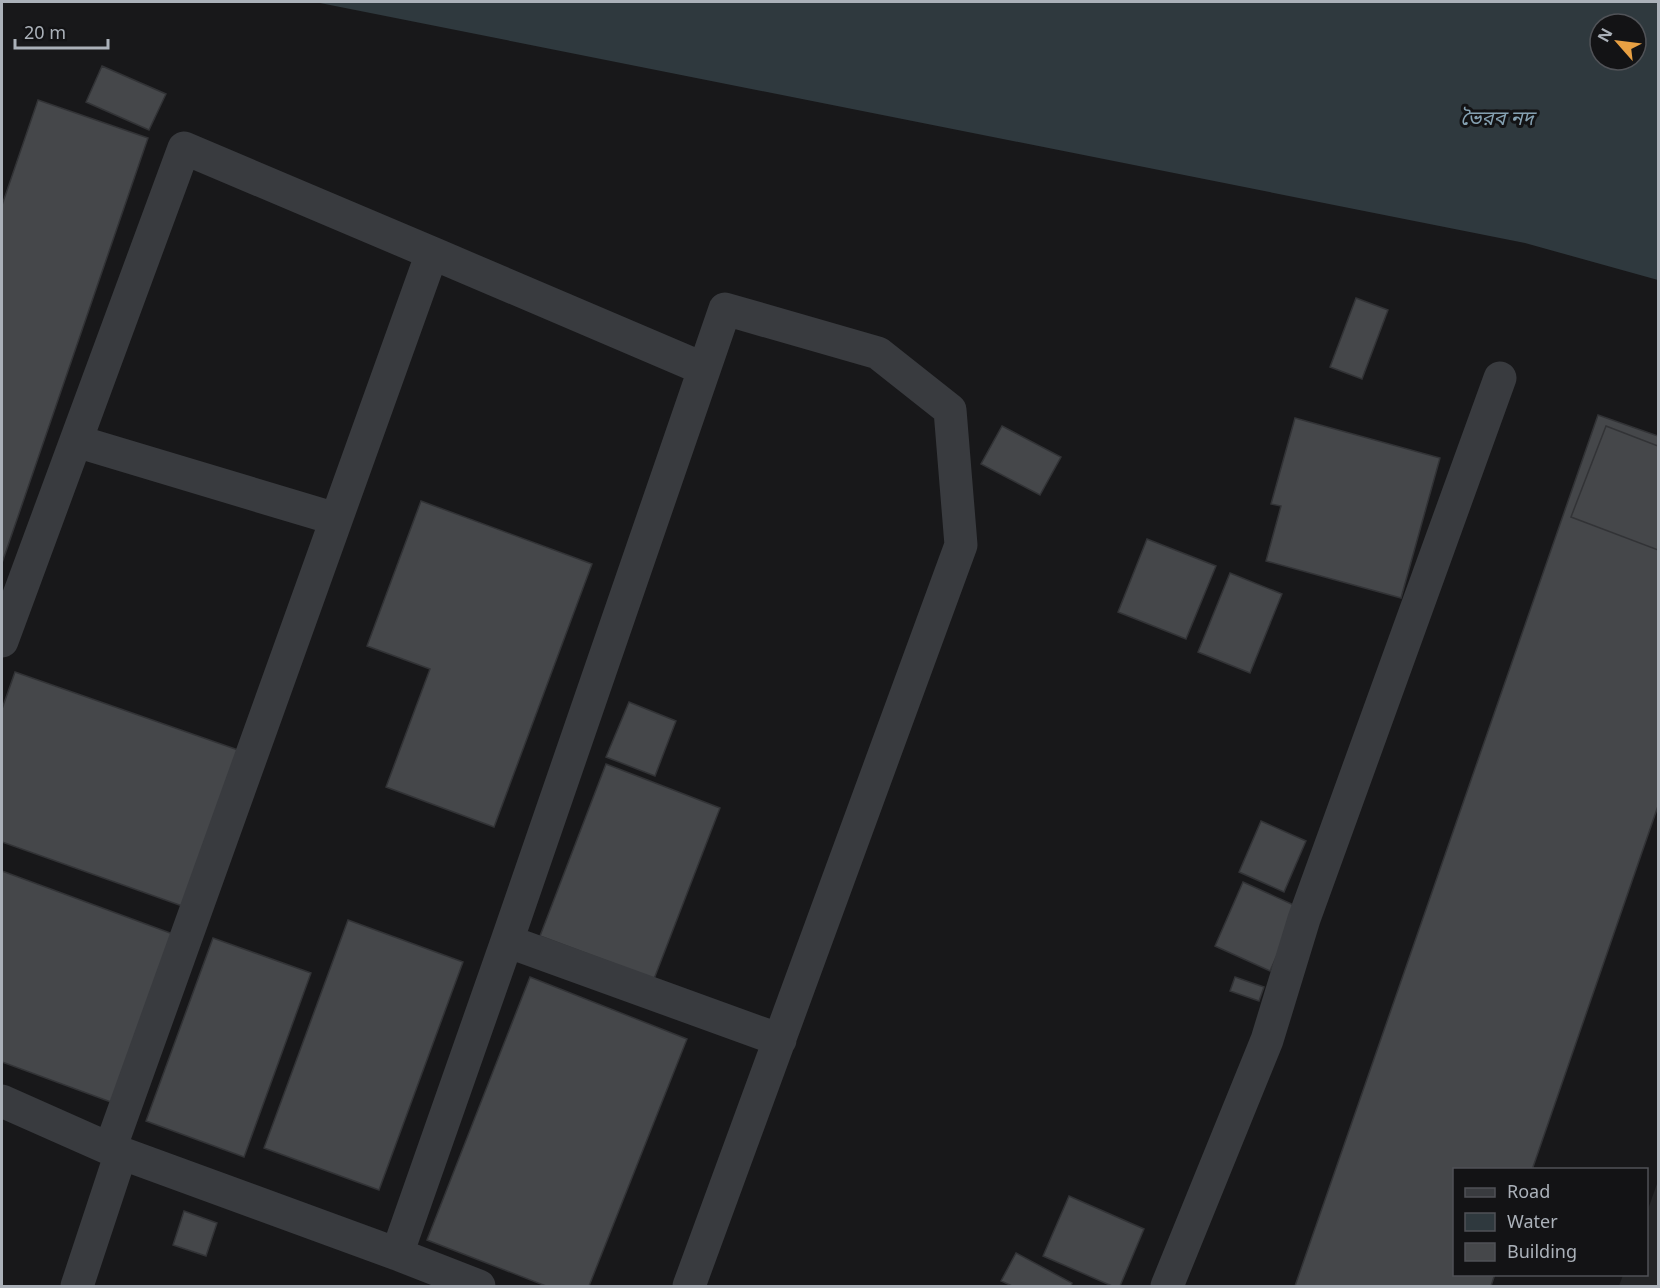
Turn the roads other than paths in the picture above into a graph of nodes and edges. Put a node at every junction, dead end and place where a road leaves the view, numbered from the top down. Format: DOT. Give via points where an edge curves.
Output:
graph roads {
  1 [pos="432,253"];
  2 [pos="704,369"];
  3 [pos="1500,378"];
  4 [pos="76,441"];
  5 [pos="336,519"];
  6 [pos="2,641"];
  7 [pos="507,941"];
  8 [pos="780,1040"];
  9 [pos="2,1101"];
  10 [pos="116,1151"];
  11 [pos="397,1254"];
  12 [pos="77,1287"];
  13 [pos="479,1287"];
  14 [pos="689,1287"];
  15 [pos="1167,1287"];
  1 -- 2 [label="street"];
  1 -- 4 [label="street" via="184,148"];
  1 -- 5 [label="street"];
  2 -- 7 [label="street"];
  2 -- 8 [label="street" via="725,309 878,353 950,410 961,545"];
  3 -- 15 [label="street" via="1304,919 1267,1040"];
  4 -- 5 [label="street"];
  4 -- 6 [label="street"];
  5 -- 10 [label="street"];
  7 -- 8 [label="street"];
  7 -- 11 [label="street"];
  8 -- 14 [label="street"];
  9 -- 10 [label="street"];
  10 -- 11 [label="street"];
  10 -- 12 [label="street"];
  11 -- 13 [label="street"];
}
